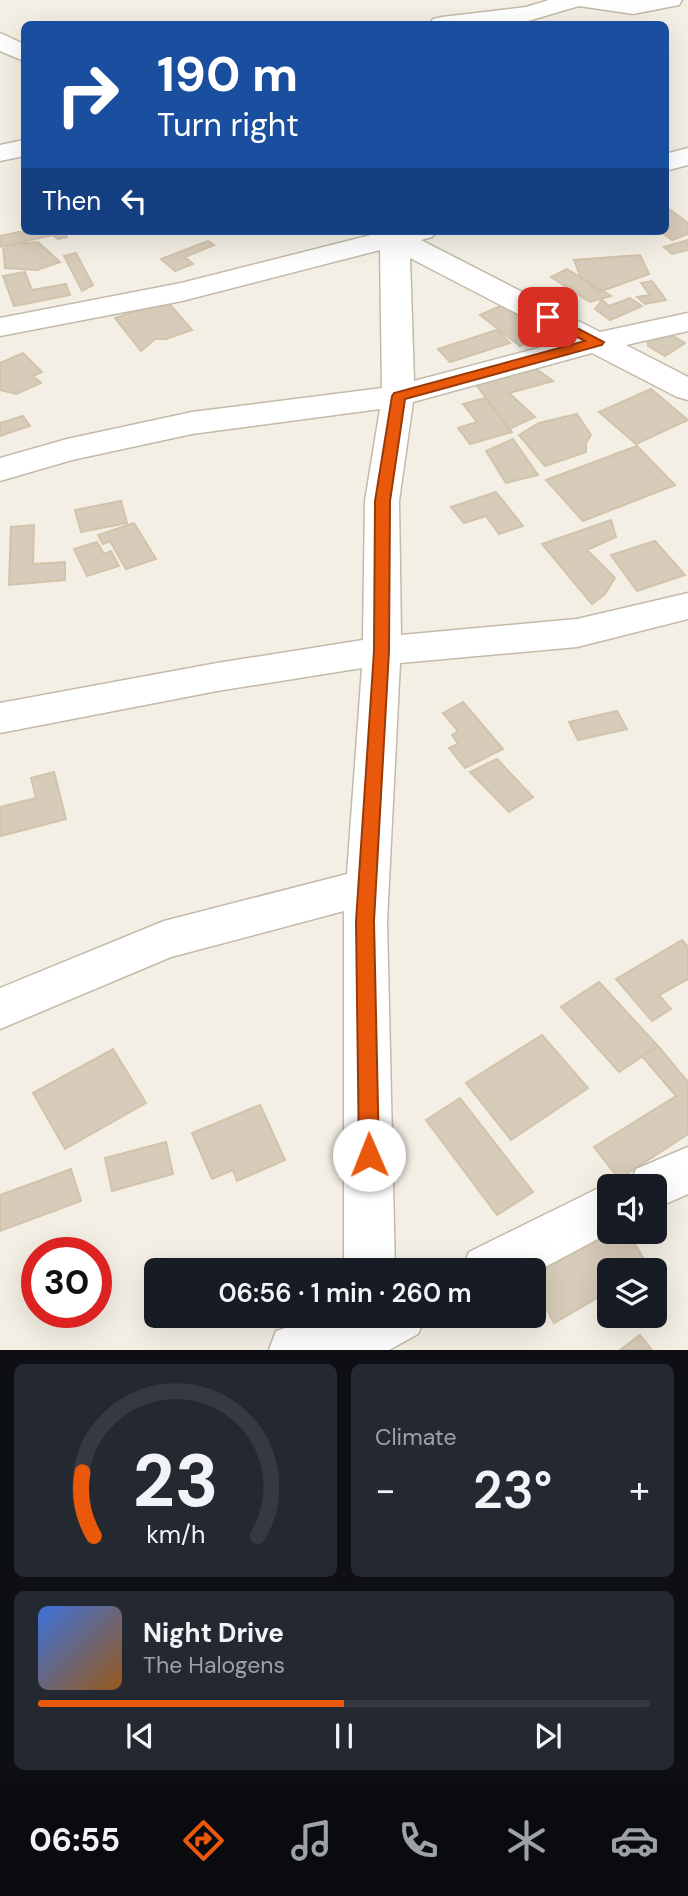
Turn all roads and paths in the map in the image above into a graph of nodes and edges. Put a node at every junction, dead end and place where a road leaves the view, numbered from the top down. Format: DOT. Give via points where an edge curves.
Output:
graph roads {
  1 [pos="574,0"];
  2 [pos="583,0"];
  3 [pos="670,0"];
  4 [pos="480,15"];
  5 [pos="455,21"];
  6 [pos="0,41"];
  7 [pos="21,52"];
  8 [pos="21,149"];
  9 [pos="0,153"];
  10 [pos="688,156"];
  11 [pos="669,162"];
  12 [pos="392,235"];
  13 [pos="399,235"];
  14 [pos="403,235"];
  15 [pos="688,322"];
  16 [pos="0,327"];
  17 [pos="597,342"];
  18 [pos="688,390"];
  19 [pos="398,396"];
  20 [pos="0,470"];
  21 [pos="688,606"];
  22 [pos="382,651"];
  23 [pos="0,718"];
  24 [pos="367,887"];
  25 [pos="0,1009"];
  26 [pos="688,1170"];
  27 [pos="667,1180"];
  28 [pos="597,1213"];
  29 [pos="370,1258"];
  30 [pos="509,1258"];
  31 [pos="375,1329"];
  32 [pos="295,1350"];
  1 -- 4 [label="street" via="528,14"];
  2 -- 3 [label="street" via="633,7"];
  4 -- 5 [label="street"];
  6 -- 7 [label="street"];
  8 -- 9 [label="street"];
  10 -- 11 [label="street"];
  12 -- 16 [label="street" via="182,292"];
  13 -- 19 [label="street"];
  14 -- 17 [label="street"];
  15 -- 17 [label="street"];
  17 -- 18 [label="street"];
  17 -- 19 [label="street"];
  19 -- 20 [label="street" via="192,423 66,450"];
  19 -- 22 [label="street" via="382,501"];
  21 -- 22 [label="street" via="576,633"];
  22 -- 23 [label="street"];
  22 -- 24 [label="street"];
  24 -- 25 [label="street" via="164,940"];
  24 -- 29 [label="street"];
  26 -- 27 [label="street"];
  28 -- 30 [label="street"];
  31 -- 32 [label="street"];
}
